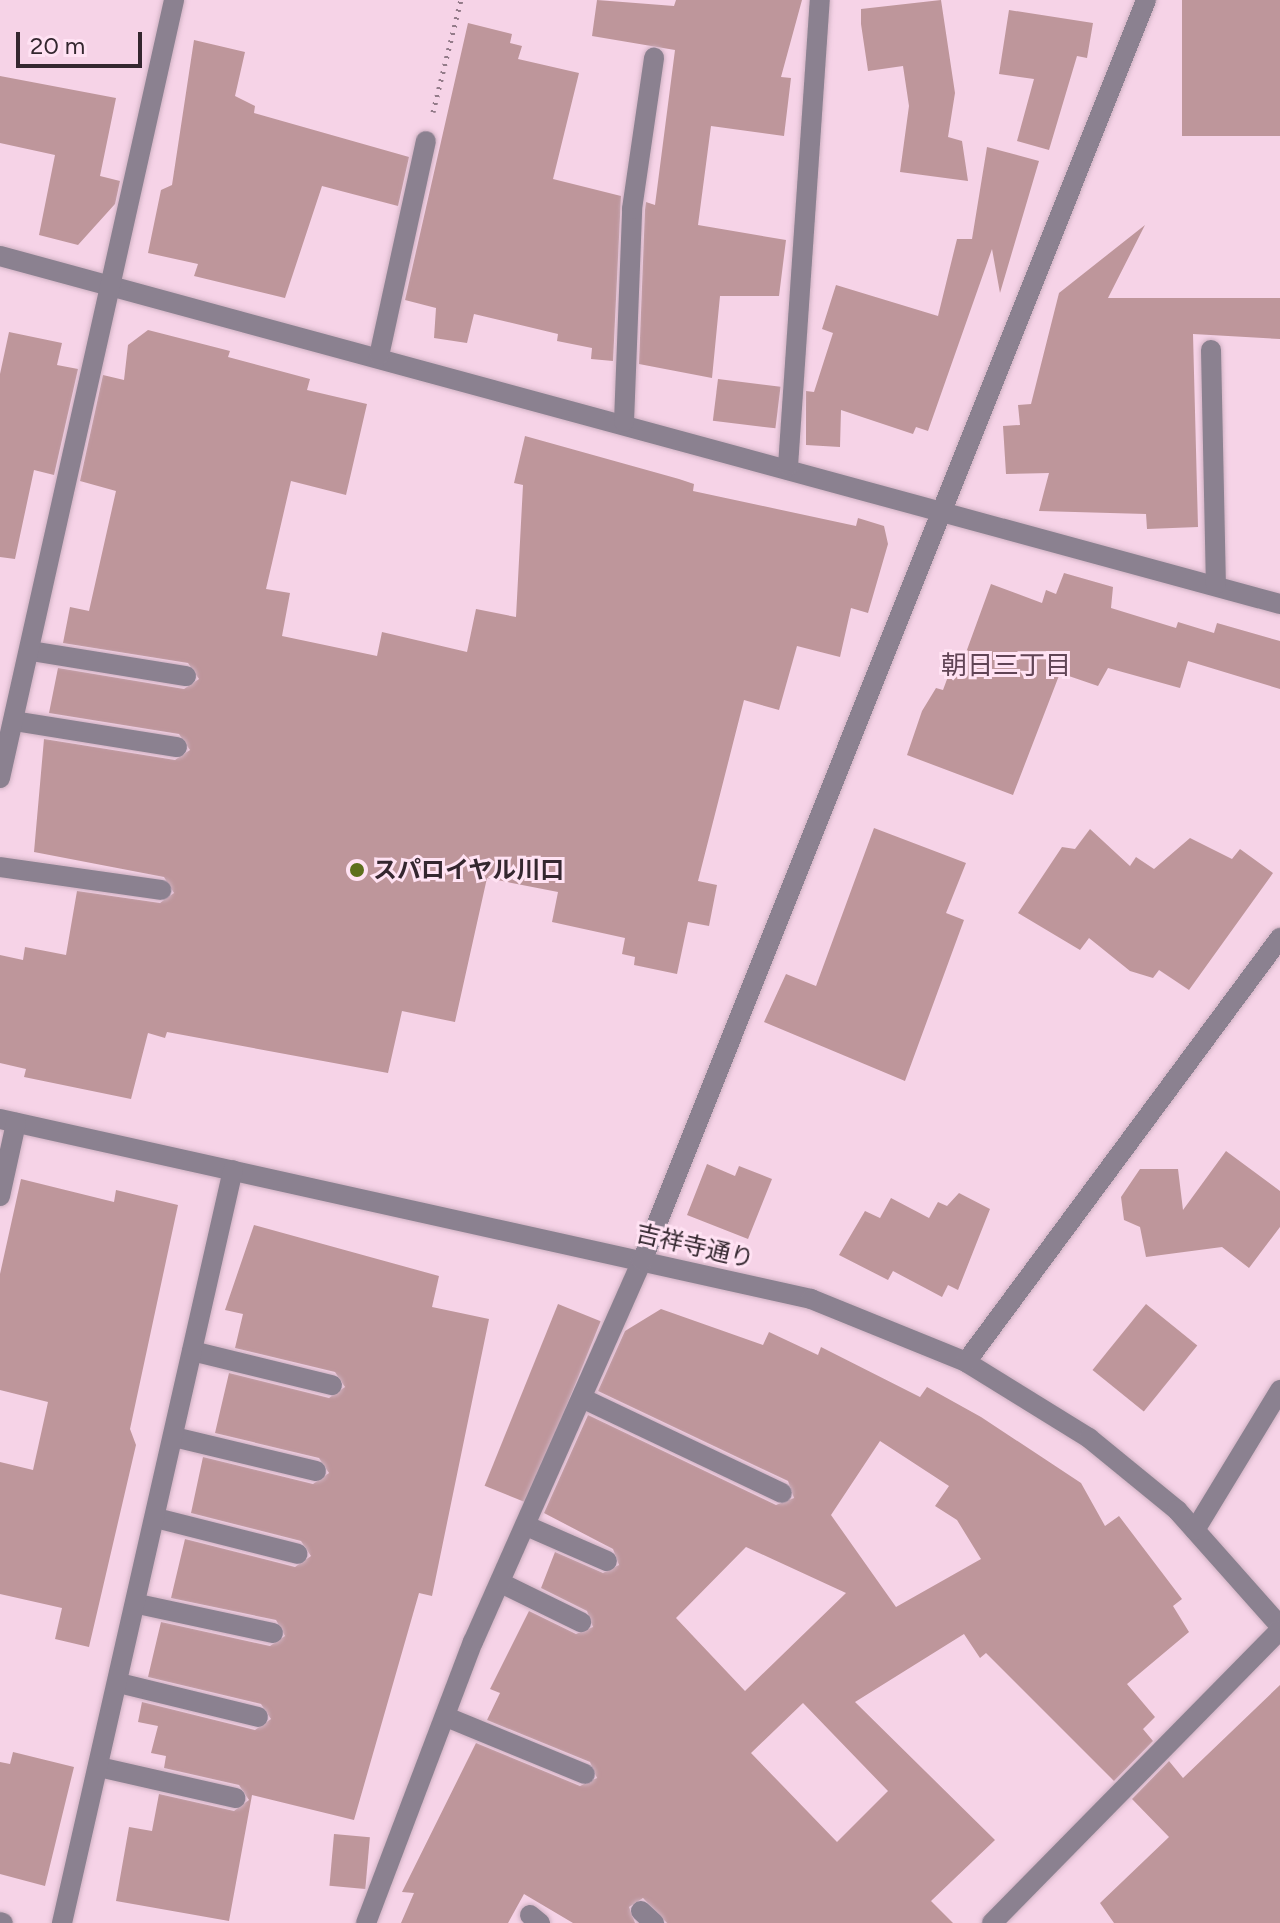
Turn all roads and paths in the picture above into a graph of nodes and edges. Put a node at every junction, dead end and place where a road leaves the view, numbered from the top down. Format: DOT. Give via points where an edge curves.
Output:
graph roads {
  1 [pos="174,0"];
  2 [pos="461,0"];
  3 [pos="820,0"];
  4 [pos="1146,0"];
  5 [pos="654,58"];
  6 [pos="426,141"];
  7 [pos="0,256"];
  8 [pos="112,285"];
  9 [pos="1211,350"];
  10 [pos="379,356"];
  11 [pos="624,422"];
  12 [pos="788,466"];
  13 [pos="937,508"];
  14 [pos="1216,584"];
  15 [pos="1280,604"];
  16 [pos="31,651"];
  17 [pos="186,676"];
  18 [pos="14,721"];
  19 [pos="177,747"];
  20 [pos="0,778"];
  21 [pos="0,867"];
  22 [pos="161,890"];
  23 [pos="1280,938"];
  24 [pos="8,1121"];
  25 [pos="233,1170"];
  26 [pos="0,1196"];
  27 [pos="642,1261"];
  28 [pos="192,1351"];
  29 [pos="966,1362"];
  30 [pos="332,1385"];
  31 [pos="1280,1390"];
  32 [pos="584,1399"];
  33 [pos="174,1437"];
  34 [pos="316,1471"];
  35 [pos="782,1493"];
  36 [pos="156,1518"];
  37 [pos="529,1527"];
  38 [pos="1195,1530"];
  39 [pos="298,1554"];
  40 [pos="607,1561"];
  41 [pos="503,1584"];
  42 [pos="138,1604"];
  43 [pos="581,1622"];
  44 [pos="1280,1628"];
  45 [pos="273,1633"];
  46 [pos="119,1683"];
  47 [pos="258,1717"];
  48 [pos="449,1718"];
  49 [pos="99,1767"];
  50 [pos="585,1774"];
  51 [pos="236,1798"];
  52 [pos="62,1923"];
  53 [pos="366,1923"];
  54 [pos="994,1923"];
  1 -- 8 [label="street"];
  2 -- 6 [label="path"];
  3 -- 12 [label="street"];
  4 -- 13 [label="street"];
  5 -- 11 [label="street" via="632,209"];
  6 -- 10 [label="street"];
  7 -- 8 [label="street"];
  8 -- 10 [label="street"];
  8 -- 16 [label="street"];
  9 -- 14 [label="street"];
  10 -- 11 [label="street"];
  11 -- 12 [label="street"];
  12 -- 13 [label="street"];
  13 -- 14 [label="street"];
  13 -- 27 [label="street"];
  14 -- 15 [label="street"];
  16 -- 17 [label="street"];
  16 -- 18 [label="street"];
  18 -- 19 [label="street"];
  18 -- 20 [label="street"];
  21 -- 22 [label="street"];
  23 -- 29 [label="street"];
  24 -- 25 [label="street, 吉祥寺通り"];
  24 -- 26 [label="street"];
  25 -- 27 [label="street, 吉祥寺通り"];
  25 -- 28 [label="street"];
  27 -- 29 [label="street, 吉祥寺通り" via="811,1299"];
  27 -- 32 [label="street"];
  28 -- 30 [label="street"];
  28 -- 33 [label="street"];
  29 -- 38 [label="street, 吉祥寺通り" via="1089,1438"];
  31 -- 38 [label="street"];
  32 -- 35 [label="street"];
  32 -- 37 [label="street"];
  33 -- 34 [label="street"];
  33 -- 36 [label="street"];
  36 -- 39 [label="street"];
  36 -- 42 [label="street"];
  37 -- 40 [label="street"];
  37 -- 41 [label="street"];
  38 -- 44 [label="street, 吉祥寺通り"];
  41 -- 43 [label="street"];
  41 -- 48 [label="street" via="473,1642"];
  42 -- 45 [label="street"];
  42 -- 46 [label="street"];
  44 -- 54 [label="street"];
  46 -- 47 [label="street"];
  46 -- 49 [label="street"];
  48 -- 50 [label="street"];
  48 -- 53 [label="street"];
  49 -- 51 [label="street"];
  49 -- 52 [label="street"];
}
